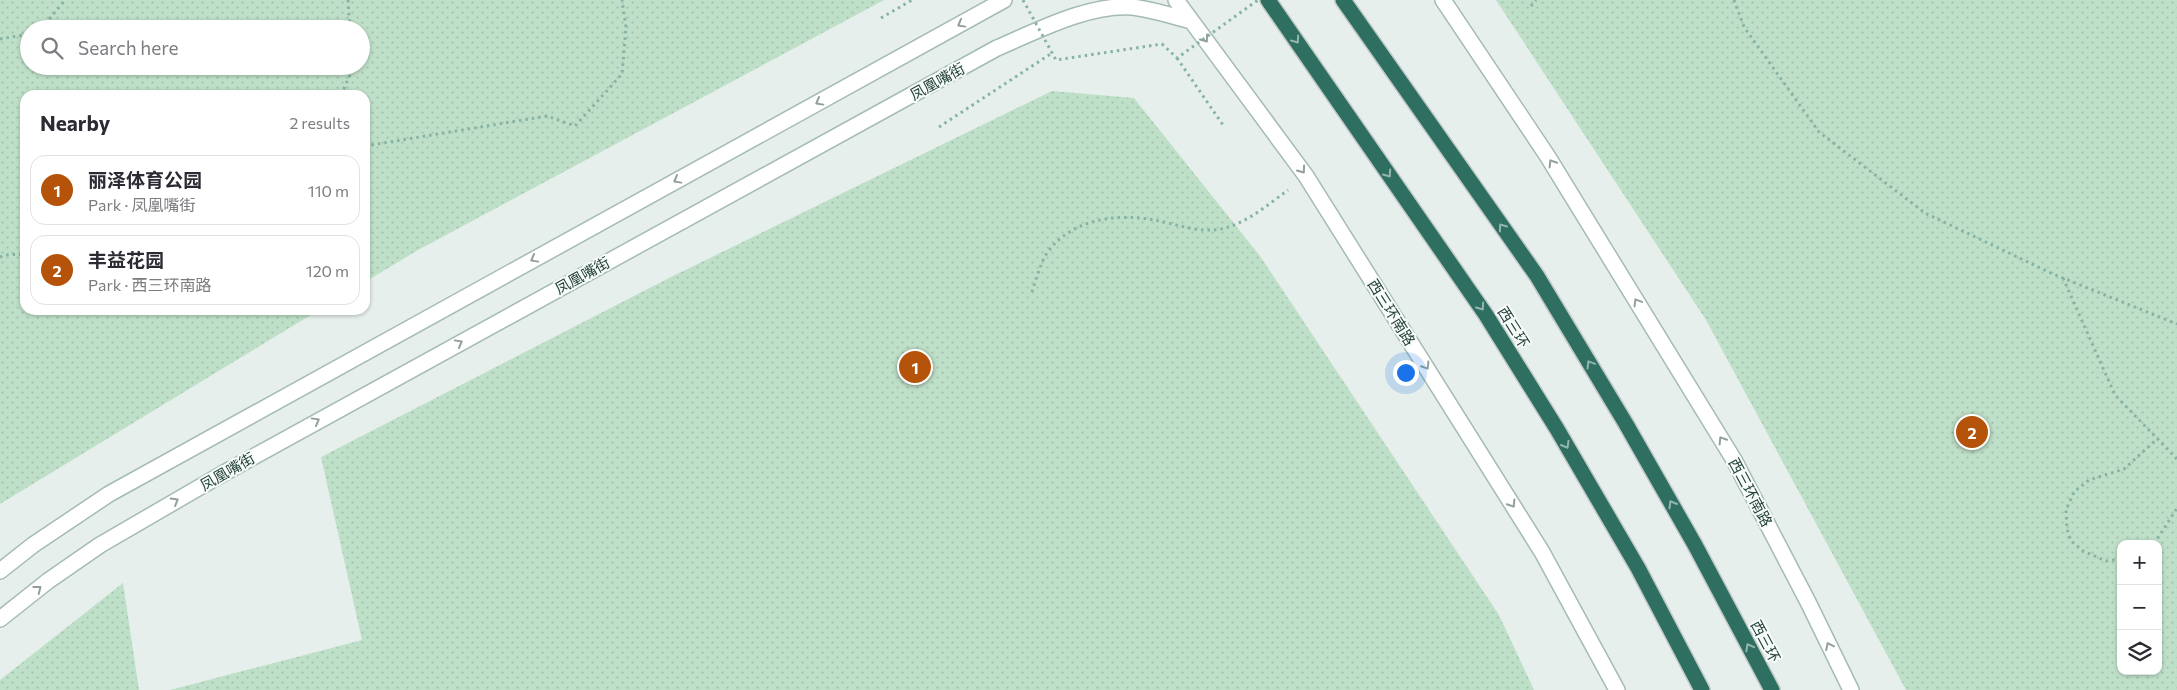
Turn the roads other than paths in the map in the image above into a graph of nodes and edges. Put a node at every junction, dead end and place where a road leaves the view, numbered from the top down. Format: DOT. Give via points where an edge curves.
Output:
graph roads {
  1 [pos="1004,0"];
  2 [pos="1176,0"];
  3 [pos="1268,0"];
  4 [pos="1343,0"];
  5 [pos="1443,0"];
  6 [pos="1191,21"];
  7 [pos="0,571"];
  8 [pos="0,619"];
  9 [pos="1617,690"];
  10 [pos="1702,690"];
  11 [pos="1772,690"];
  12 [pos="1850,690"];
  1 -- 7 [label="street, one-way" via="108,494"];
  2 -- 6 [label="street, 西三环南路"];
  3 -- 10 [label="highway, 西三环, one-way" via="1486,315 1633,560"];
  11 -- 4 [label="highway, 西三环, one-way" via="1695,545 1537,276"];
  12 -- 5 [label="street, 西三环南路, one-way" via="1734,460 1548,157"];
  8 -- 6 [label="street, 凤凰嘴街, one-way" via="100,545 224,472 998,48 1053,24 1107,8 1132,7"];
  6 -- 9 [label="street, 西三环南路, one-way" via="1306,176 1542,552"];
}
